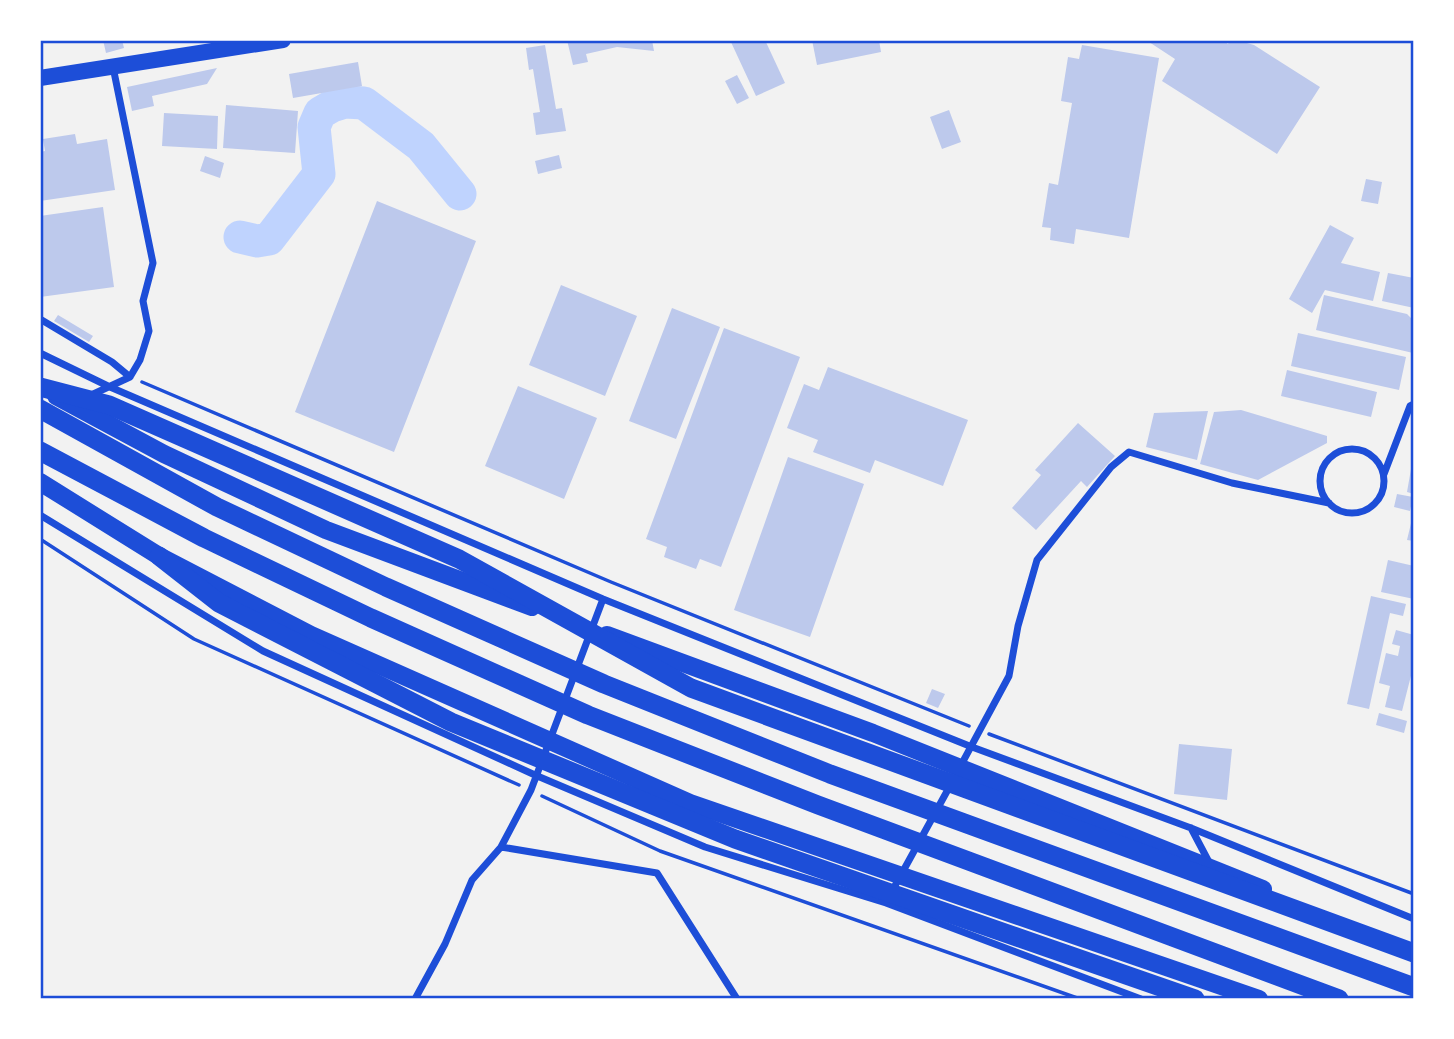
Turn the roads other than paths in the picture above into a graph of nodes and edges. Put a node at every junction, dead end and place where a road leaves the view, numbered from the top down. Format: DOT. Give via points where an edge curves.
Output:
graph roads {
  1 [pos="283,40"];
  2 [pos="113,67"];
  3 [pos="40,78"];
  4 [pos="40,319"];
  5 [pos="40,353"];
  6 [pos="130,377"];
  7 [pos="110,387"];
  8 [pos="40,388"];
  9 [pos="1414,404"];
  10 [pos="40,409"];
  11 [pos="40,424"];
  12 [pos="40,451"];
  13 [pos="1384,474"];
  14 [pos="40,482"];
  15 [pos="1329,503"];
  16 [pos="40,515"];
  17 [pos="159,556"];
  18 [pos="603,599"];
  19 [pos="972,747"];
  20 [pos="535,775"];
  21 [pos="1191,828"];
  22 [pos="502,847"];
  23 [pos="1212,867"];
  24 [pos="886,903"];
  25 [pos="1414,919"];
  26 [pos="1414,953"];
  27 [pos="1414,987"];
  28 [pos="415,999"];
  29 [pos="737,999"];
  30 [pos="1141,999"];
  31 [pos="1195,999"];
  32 [pos="1259,999"];
  33 [pos="1339,999"];
  1 -- 2 [label="main road"];
  2 -- 3 [label="main road"];
  2 -- 6 [label="street" via="153,263 143,300 149,331"];
  4 -- 6 [label="street"];
  5 -- 7 [label="street"];
  6 -- 7 [label="street"];
  7 -- 11 [label="street"];
  7 -- 18 [label="street"];
  8 -- 23 [label="highway" via="164,454 326,530 873,733"];
  8 -- 26 [label="highway" via="109,405 459,558 691,688"];
  9 -- 13 [label="street" via="1409,406"];
  10 -- 27 [label="highway" via="217,507 604,684 830,774"];
  12 -- 33 [label="highway" via="240,555 588,715"];
  13 -- 15 [label="street" via="1381,495 1367,509 1347,513"];
  13 -- 15 [label="street" via="1364,451 1342,451 1321,473"];
  14 -- 17 [label="highway"];
  15 -- 19 [label="street" via="1232,483 1129,452 1111,467 1037,560 1009,676"];
  16 -- 20 [label="street" via="263,651"];
  17 -- 31 [label="highway" via="219,603 450,722 735,839"];
  17 -- 32 [label="highway" via="310,635 690,803"];
  18 -- 19 [label="street"];
  18 -- 20 [label="street"];
  19 -- 21 [label="street"];
  19 -- 24 [label="street"];
  20 -- 22 [label="street"];
  20 -- 24 [label="street" via="705,847"];
  21 -- 23 [label="street"];
  21 -- 25 [label="street"];
  22 -- 28 [label="street" via="472,880"];
  22 -- 29 [label="street" via="657,873"];
  23 -- 26 [label="highway"];
  24 -- 30 [label="street"];
}
